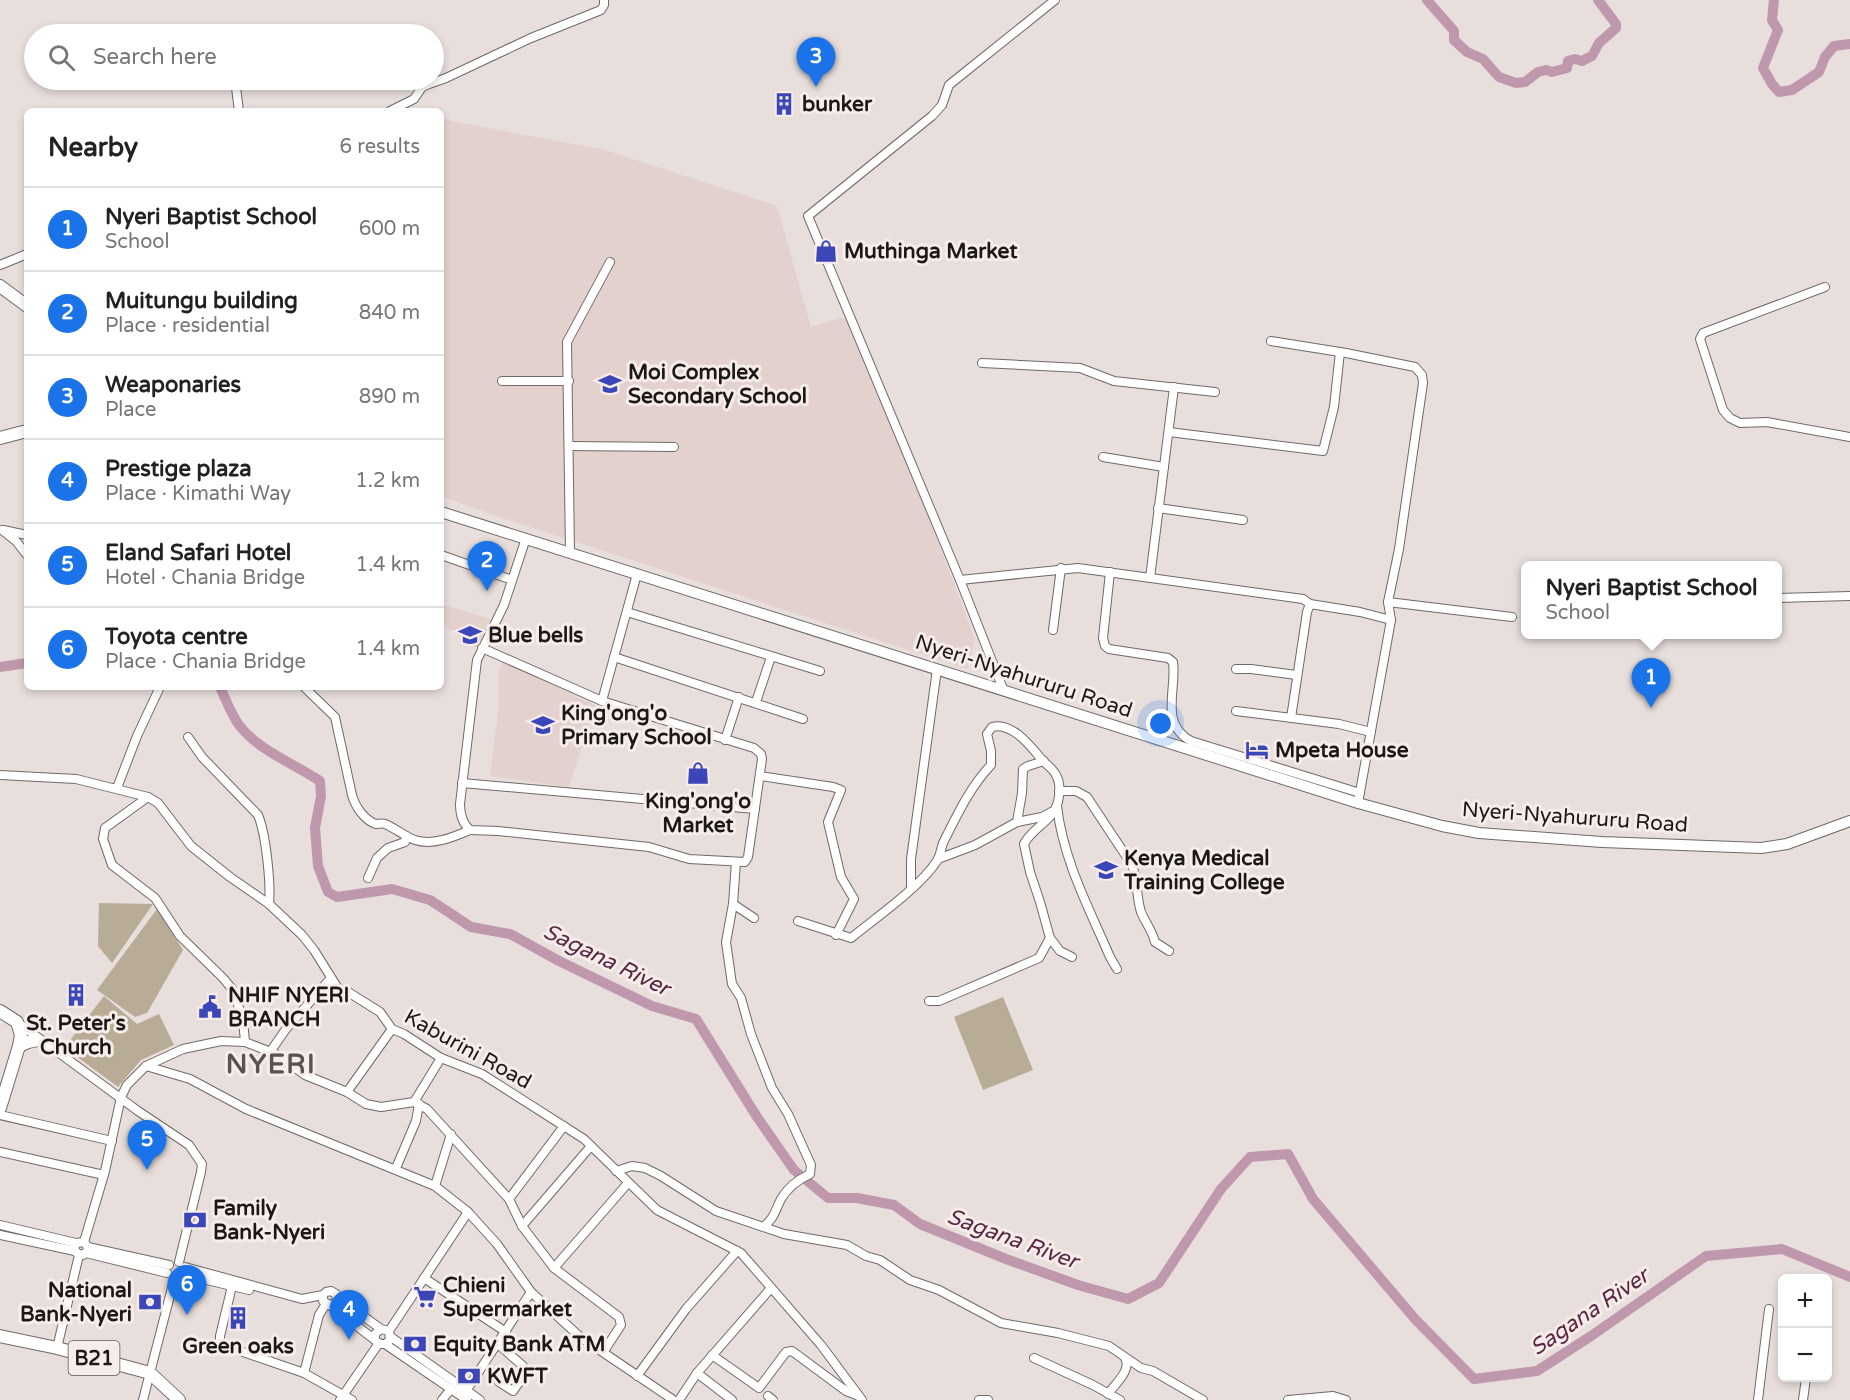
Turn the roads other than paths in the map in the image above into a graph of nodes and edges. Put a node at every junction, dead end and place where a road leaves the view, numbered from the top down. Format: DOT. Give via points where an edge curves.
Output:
graph roads {
  1 [pos="604,0"];
  2 [pos="1055,0"];
  3 [pos="444,79"];
  4 [pos="236,90"];
  5 [pos="420,90"];
  6 [pos="239,108"];
  7 [pos="396,108"];
  8 [pos="24,255"];
  9 [pos="610,262"];
  10 [pos="0,264"];
  11 [pos="0,286"];
  12 [pos="1825,287"];
  13 [pos="24,304"];
  14 [pos="1271,341"];
  15 [pos="1340,352"];
  16 [pos="982,363"];
  17 [pos="502,381"];
  18 [pos="569,381"];
  19 [pos="1174,387"];
  20 [pos="1215,392"];
  21 [pos="24,432"];
  22 [pos="1169,432"];
  23 [pos="1850,437"];
  24 [pos="0,438"];
  25 [pos="569,446"];
  26 [pos="674,447"];
  27 [pos="1103,457"];
  28 [pos="1164,466"];
  29 [pos="1158,508"];
  30 [pos="444,513"];
  31 [pos="1243,520"];
  32 [pos="1,530"];
  33 [pos="24,534"];
  34 [pos="526,538"];
  35 [pos="24,551"];
  36 [pos="570,553"];
  37 [pos="444,556"];
  38 [pos="1061,568"];
  39 [pos="1110,572"];
  40 [pos="637,573"];
  41 [pos="1150,579"];
  42 [pos="512,580"];
  43 [pos="960,580"];
  44 [pos="1850,596"];
  45 [pos="1782,598"];
  46 [pos="1388,602"];
  47 [pos="1310,604"];
  48 [pos="627,612"];
  49 [pos="1512,617"];
  50 [pos="1391,620"];
  51 [pos="1053,630"];
  52 [pos="482,648"];
  53 [pos="614,657"];
  54 [pos="771,657"];
  55 [pos="937,669"];
  56 [pos="1236,669"];
  57 [pos="820,671"];
  58 [pos="1296,675"];
  59 [pos="1003,689"];
  60 [pos="159,690"];
  61 [pos="307,690"];
  62 [pos="739,697"];
  63 [pos="602,701"];
  64 [pos="756,702"];
  65 [pos="1236,711"];
  66 [pos="1291,718"];
  67 [pos="803,719"];
  68 [pos="1371,732"];
  69 [pos="188,737"];
  70 [pos="725,740"];
  71 [pos="1044,761"];
  72 [pos="0,775"];
  73 [pos="760,776"];
  74 [pos="462,783"];
  75 [pos="117,788"];
  76 [pos="1059,791"];
  77 [pos="148,797"];
  78 [pos="1359,798"];
  79 [pos="1055,808"];
  80 [pos="755,809"];
  81 [pos="1850,821"];
  82 [pos="1017,822"];
  83 [pos="470,830"];
  84 [pos="406,836"];
  85 [pos="938,859"];
  86 [pos="736,862"];
  87 [pos="368,878"];
  88 [pos="911,888"];
  89 [pos="269,904"];
  90 [pos="733,904"];
  91 [pos="754,918"];
  92 [pos="798,921"];
  93 [pos="836,935"];
  94 [pos="1050,938"];
  95 [pos="1169,951"];
  96 [pos="1072,957"];
  97 [pos="1117,969"];
  98 [pos="331,978"];
  99 [pos="929,1001"];
  100 [pos="1,1015"];
  101 [pos="18,1025"];
  102 [pos="392,1029"];
  103 [pos="38,1040"];
  104 [pos="245,1042"];
  105 [pos="19,1046"];
  106 [pos="270,1052"];
  107 [pos="441,1058"];
  108 [pos="72,1062"];
  109 [pos="146,1066"];
  110 [pos="12,1068"];
  111 [pos="347,1092"];
  112 [pos="121,1097"];
  113 [pos="417,1103"];
  114 [pos="0,1108"];
  115 [pos="0,1115"];
  116 [pos="564,1126"];
  117 [pos="452,1134"];
  118 [pos="112,1141"];
  119 [pos="591,1146"];
  120 [pos="0,1152"];
  121 [pos="396,1168"];
  122 [pos="616,1171"];
  123 [pos="104,1175"];
  124 [pos="628,1183"];
  125 [pos="435,1185"];
  126 [pos="509,1199"];
  127 [pos="468,1212"];
  128 [pos="0,1225"];
  129 [pos="522,1226"];
  130 [pos="763,1227"];
  131 [pos="0,1235"];
  132 [pos="81,1248"];
  133 [pos="737,1251"];
  134 [pos="183,1268"];
  135 [pos="554,1268"];
  136 [pos="170,1273"];
  137 [pos="424,1278"];
  138 [pos="232,1286"];
  139 [pos="771,1288"];
  140 [pos="531,1292"];
  141 [pos="337,1297"];
  142 [pos="326,1301"];
  143 [pos="1769,1309"];
  144 [pos="506,1332"];
  145 [pos="0,1336"];
  146 [pos="383,1337"];
  147 [pos="498,1344"];
  148 [pos="57,1348"];
  149 [pos="603,1351"];
  150 [pos="712,1355"];
  151 [pos="1034,1358"];
  152 [pos="1125,1358"];
  153 [pos="150,1373"];
  154 [pos="304,1373"];
  155 [pos="697,1373"];
  156 [pos="637,1376"];
  157 [pos="499,1382"];
  158 [pos="1805,1382"];
  159 [pos="451,1389"];
  160 [pos="1108,1394"];
  161 [pos="466,1396"];
  162 [pos="345,1398"];
  163 [pos="861,1398"];
  164 [pos="1293,1399"];
  165 [pos="143,1400"];
  166 [pos="179,1400"];
  167 [pos="442,1400"];
  168 [pos="480,1400"];
  169 [pos="675,1400"];
  170 [pos="732,1400"];
  171 [pos="979,1400"];
  172 [pos="988,1400"];
  173 [pos="1120,1400"];
  174 [pos="1203,1400"];
  175 [pos="1346,1400"];
  176 [pos="1758,1400"];
  177 [pos="1803,1400"];
  1 -- 3 [label="street" via="601,10"];
  2 -- 43 [label="street" via="953,81 932,116 808,216"];
  4 -- 6 [label="street"];
  5 -- 7 [label="street" via="414,99"];
  8 -- 10 [label="street"];
  9 -- 18 [label="street" via="567,342"];
  11 -- 13 [label="highway"];
  12 -- 23 [label="street" via="1703,333 1700,339 1723,410 1730,418 1740,423 1767,422"];
  14 -- 15 [label="street"];
  15 -- 22 [label="street" via="1334,407 1323,451"];
  15 -- 46 [label="street" via="1415,368 1422,375 1399,549"];
  16 -- 19 [label="street" via="1080,368 1114,381"];
  17 -- 18 [label="street"];
  18 -- 25 [label="street"];
  19 -- 20 [label="street"];
  19 -- 22 [label="street"];
  21 -- 24 [label="highway"];
  22 -- 28 [label="street"];
  25 -- 26 [label="street"];
  25 -- 36 [label="street"];
  27 -- 28 [label="street"];
  28 -- 29 [label="street"];
  29 -- 31 [label="street"];
  29 -- 41 [label="street"];
  30 -- 34 [label="main road, Nyeri-Nyahururu Road"];
  32 -- 33 [label="street"];
  32 -- 35 [label="street"];
  34 -- 36 [label="main road, Nyeri-Nyahururu Road"];
  34 -- 42 [label="street"];
  36 -- 40 [label="main road, Nyeri-Nyahururu Road"];
  37 -- 42 [label="street"];
  38 -- 39 [label="street"];
  38 -- 43 [label="street"];
  38 -- 51 [label="street"];
  39 -- 41 [label="street"];
  39 -- 78 [label="street" via="1105,646 1173,662 1171,708 1173,721 1183,735"];
  40 -- 48 [label="street"];
  40 -- 55 [label="main road, Nyeri-Nyahururu Road"];
  41 -- 47 [label="street" via="1303,599"];
  42 -- 52 [label="street" via="495,626"];
  43 -- 59 [label="street"];
  44 -- 45 [label="street"];
  46 -- 49 [label="street"];
  46 -- 50 [label="street"];
  47 -- 50 [label="street"];
  47 -- 58 [label="street"];
  48 -- 53 [label="street"];
  48 -- 54 [label="street"];
  50 -- 68 [label="street"];
  52 -- 63 [label="street"];
  52 -- 74 [label="street"];
  53 -- 62 [label="street"];
  53 -- 63 [label="street"];
  54 -- 57 [label="street"];
  54 -- 64 [label="street"];
  55 -- 59 [label="main road, Nyeri-Nyahururu Road"];
  55 -- 88 [label="street" via="911,859"];
  56 -- 58 [label="street"];
  58 -- 66 [label="street"];
  59 -- 78 [label="main road, Nyeri-Nyahururu Road"];
  60 -- 75 [label="street"];
  61 -- 84 [label="street" via="335,717 356,806 377,824 383,823"];
  62 -- 64 [label="street"];
  62 -- 70 [label="street"];
  63 -- 70 [label="street"];
  64 -- 67 [label="street"];
  65 -- 66 [label="street"];
  66 -- 68 [label="street"];
  68 -- 78 [label="street"];
  69 -- 89 [label="street" via="258,816 271,887"];
  70 -- 73 [label="street" via="758,751 762,759"];
  71 -- 76 [label="street" via="1055,773"];
  71 -- 82 [label="street" via="1023,769"];
  71 -- 85 [label="street" via="1012,731 992,727 987,734 991,765 965,799"];
  72 -- 75 [label="street, Kaburini Road" via="76,779"];
  73 -- 80 [label="street"];
  73 -- 93 [label="street" via="842,790 828,822 841,877 854,899"];
  74 -- 80 [label="street"];
  74 -- 83 [label="street" via="460,812"];
  75 -- 77 [label="street, Kaburini Road"];
  76 -- 79 [label="street"];
  76 -- 95 [label="street" via="1076,791 1087,797 1132,865 1142,915 1155,942"];
  77 -- 89 [label="street, Kaburini Road" via="158,803 191,846"];
  77 -- 104 [label="street" via="105,828 103,839 109,859 116,870 155,898 180,936 232,990 243,1020"];
  78 -- 81 [label="main road, Nyeri-Nyahururu Road" via="1460,830 1624,843 1768,847"];
  79 -- 82 [label="street" via="1041,817"];
  79 -- 94 [label="street" via="1024,844"];
  79 -- 97 [label="street" via="1068,860"];
  80 -- 86 [label="street" via="748,857 745,862"];
  82 -- 85 [label="street" via="975,845"];
  83 -- 84 [label="street" via="429,842"];
  83 -- 86 [label="street" via="650,847 689,859"];
  84 -- 87 [label="street" via="403,843 388,848 378,858"];
  85 -- 88 [label="street"];
  86 -- 90 [label="street"];
  88 -- 93 [label="street" via="851,939"];
  89 -- 98 [label="street, Kaburini Road" via="314,950"];
  90 -- 91 [label="street"];
  90 -- 130 [label="street" via="726,942 732,984 741,998 772,1088 811,1165 810,1174 792,1185 771,1221"];
  92 -- 93 [label="street"];
  94 -- 96 [label="street" via="1060,951"];
  94 -- 99 [label="street" via="1039,958"];
  98 -- 102 [label="street, Kaburini Road" via="339,990 380,1012"];
  98 -- 106 [label="street"];
  100 -- 101 [label="highway"];
  100 -- 110 [label="highway" via="14,1037"];
  101 -- 103 [label="street"];
  101 -- 105 [label="highway"];
  101 -- 108 [label="street"];
  102 -- 107 [label="street, Kaburini Road"];
  102 -- 111 [label="street"];
  103 -- 105 [label="highway"];
  103 -- 108 [label="street"];
  104 -- 106 [label="street"];
  104 -- 109 [label="street" via="205,1042"];
  105 -- 110 [label="highway"];
  106 -- 111 [label="street" via="305,1075"];
  107 -- 113 [label="street"];
  107 -- 116 [label="street, Kaburini Road" via="482,1074"];
  108 -- 112 [label="street"];
  109 -- 112 [label="street" via="131,1078"];
  109 -- 121 [label="street" via="190,1078 246,1109"];
  110 -- 114 [label="highway"];
  111 -- 113 [label="street" via="366,1104 381,1107"];
  112 -- 118 [label="street"];
  112 -- 134 [label="street" via="189,1145 202,1164"];
  113 -- 117 [label="street"];
  113 -- 121 [label="street" via="416,1121"];
  115 -- 118 [label="street"];
  116 -- 119 [label="street, Kaburini Road"];
  116 -- 126 [label="street"];
  117 -- 125 [label="street"];
  117 -- 126 [label="street"];
  118 -- 123 [label="street"];
  119 -- 122 [label="street, Kaburini Road"];
  119 -- 129 [label="street"];
  120 -- 123 [label="street"];
  121 -- 125 [label="street"];
  122 -- 124 [label="street, Kaburini Road"];
  122 -- 130 [label="street" via="627,1166 645,1167 716,1211"];
  123 -- 132 [label="street"];
  124 -- 133 [label="street, Kaburini Road" via="657,1210"];
  124 -- 135 [label="street"];
  125 -- 127 [label="street"];
  126 -- 129 [label="street"];
  127 -- 137 [label="street"];
  127 -- 140 [label="street"];
  128 -- 132 [label="street"];
  129 -- 135 [label="street"];
  130 -- 152 [label="street" via="802,1239 847,1245 1001,1323 1087,1339 1109,1346"];
  131 -- 132 [label="street"];
  132 -- 136 [label="street"];
  132 -- 148 [label="street"];
  133 -- 139 [label="street, Kaburini Road"];
  133 -- 156 [label="street" via="686,1309"];
  134 -- 136 [label="street"];
  134 -- 136 [label="street" via="182,1279"];
  134 -- 138 [label="street"];
  134 -- 142 [label="street" via="296,1298"];
  135 -- 149 [label="street" via="619,1317 621,1324"];
  136 -- 153 [label="street"];
  137 -- 144 [label="street"];
  137 -- 146 [label="street"];
  138 -- 142 [label="street" via="311,1304"];
  138 -- 154 [label="street" via="220,1336 223,1345"];
  139 -- 150 [label="street"];
  139 -- 163 [label="street, Kaburini Road"];
  140 -- 144 [label="street"];
  140 -- 149 [label="street" via="579,1336"];
  141 -- 142 [label="street" via="335,1303"];
  141 -- 142 [label="street" via="326,1292"];
  141 -- 146 [label="street"];
  142 -- 146 [label="street"];
  142 -- 154 [label="street"];
  143 -- 176 [label="street"];
  144 -- 147 [label="street"];
  145 -- 148 [label="highway, B21"];
  146 -- 159 [label="street"];
  146 -- 161 [label="street"];
  146 -- 162 [label="street"];
  147 -- 157 [label="street" via="523,1366 525,1374 513,1391"];
  147 -- 161 [label="street"];
  148 -- 153 [label="highway, B21"];
  149 -- 156 [label="street"];
  150 -- 155 [label="street"];
  150 -- 163 [label="street" via="759,1388 786,1352 792,1351"];
  151 -- 160 [label="street"];
  152 -- 160 [label="street" via="1127,1368"];
  152 -- 174 [label="street"];
  153 -- 165 [label="street"];
  153 -- 166 [label="highway, B21"];
  154 -- 162 [label="street"];
  155 -- 169 [label="street"];
  155 -- 170 [label="street"];
  156 -- 169 [label="street"];
  158 -- 177 [label="street"];
  159 -- 161 [label="street"];
  159 -- 167 [label="street"];
  160 -- 173 [label="street"];
  161 -- 168 [label="street"];
  164 -- 175 [label="street" via="1333,1396"];
  171 -- 172 [label="street"];
}
